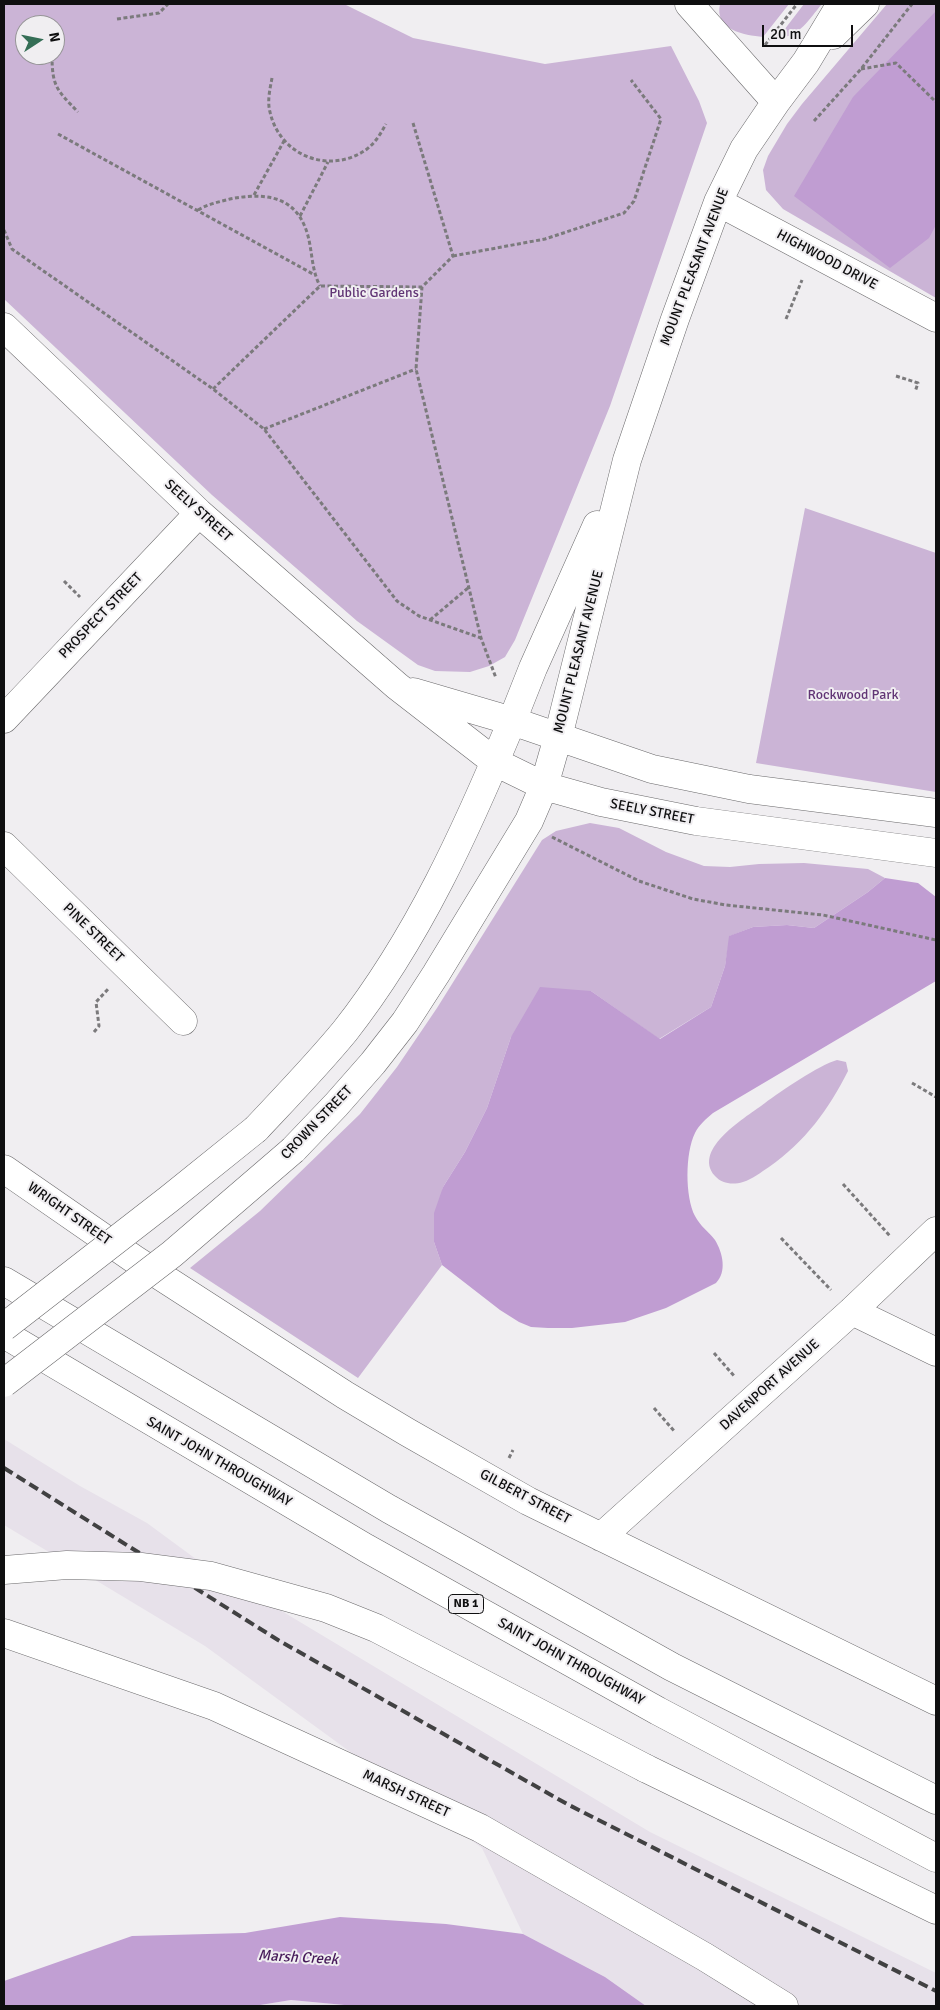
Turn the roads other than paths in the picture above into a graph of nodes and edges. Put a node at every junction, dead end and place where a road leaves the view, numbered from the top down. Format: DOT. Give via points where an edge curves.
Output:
graph roads {
  1 [pos="689,4"];
  2 [pos="841,4"];
  3 [pos="865,4"];
  4 [pos="806,62"];
  5 [pos="776,102"];
  6 [pos="718,202"];
  7 [pos="936,318"];
  8 [pos="4,327"];
  9 [pos="626,460"];
  10 [pos="199,513"];
  11 [pos="400,688"];
  12 [pos="4,719"];
  13 [pos="512,721"];
  14 [pos="558,737"];
  15 [pos="495,762"];
  16 [pos="544,786"];
  17 [pos="936,813"];
  18 [pos="4,846"];
  19 [pos="936,853"];
  20 [pos="183,1020"];
  21 [pos="4,1169"];
  22 [pos="936,1231"];
  23 [pos="134,1259"];
  24 [pos="4,1281"];
  25 [pos="852,1311"];
  26 [pos="4,1327"];
  27 [pos="4,1334"];
  28 [pos="936,1352"];
  29 [pos="4,1383"];
  30 [pos="601,1537"];
  31 [pos="4,1570"];
  32 [pos="4,1633"];
  33 [pos="936,1700"];
  34 [pos="936,1800"];
  35 [pos="936,1858"];
  36 [pos="936,1910"];
  37 [pos="784,2006"];
  1 -- 5 [label="main road"];
  2 -- 4 [label="main road, MOUNT PLEASANT AVENUE"];
  3 -- 4 [label="main road, MOUNT PLEASANT AVENUE"];
  4 -- 5 [label="main road, MOUNT PLEASANT AVENUE"];
  5 -- 6 [label="main road, MOUNT PLEASANT AVENUE" via="744,149"];
  6 -- 7 [label="main road, HIGHWOOD DRIVE"];
  6 -- 9 [label="main road, MOUNT PLEASANT AVENUE"];
  8 -- 10 [label="main road, SEELY STREET"];
  9 -- 13 [label="main road, MOUNT PLEASANT AVENUE"];
  9 -- 14 [label="main road, MOUNT PLEASANT AVENUE"];
  10 -- 11 [label="main road, SEELY STREET"];
  10 -- 12 [label="main road, PROSPECT STREET"];
  11 -- 13 [label="main road, SEELY STREET"];
  11 -- 15 [label="main road, SEELY STREET"];
  13 -- 14 [label="main road, SEELY STREET"];
  13 -- 15 [label="main road"];
  14 -- 16 [label="main road, MOUNT PLEASANT AVENUE"];
  14 -- 17 [label="main road, SEELY STREET" via="652,769 749,789"];
  15 -- 16 [label="main road, SEELY STREET"];
  15 -- 26 [label="main road, bridge" via="460,841 392,965 308,1074 256,1129"];
  16 -- 19 [label="main road, SEELY STREET" via="600,802 696,821"];
  16 -- 29 [label="main road, CROWN STREET, bridge" via="529,821 405,1022 336,1105 293,1150 172,1254"];
  18 -- 20 [label="main road, PINE STREET"];
  21 -- 23 [label="main road, WRIGHT STREET"];
  22 -- 25 [label="main road, DAVENPORT AVENUE"];
  23 -- 30 [label="main road, GILBERT STREET" via="407,1432 528,1501"];
  24 -- 34 [label="main road" via="389,1509 672,1667"];
  25 -- 28 [label="main road"];
  25 -- 30 [label="main road, DAVENPORT AVENUE"];
  27 -- 35 [label="main road, SAINT JOHN THROUGHWAY / NB 1" via="366,1548 658,1711"];
  30 -- 33 [label="main road, GILBERT STREET"];
  31 -- 36 [label="main road, bridge" via="67,1565 141,1568 211,1576 326,1608 385,1632 645,1768"];
  32 -- 37 [label="main road, MARSH STREET" via="214,1706 480,1828"];
}
